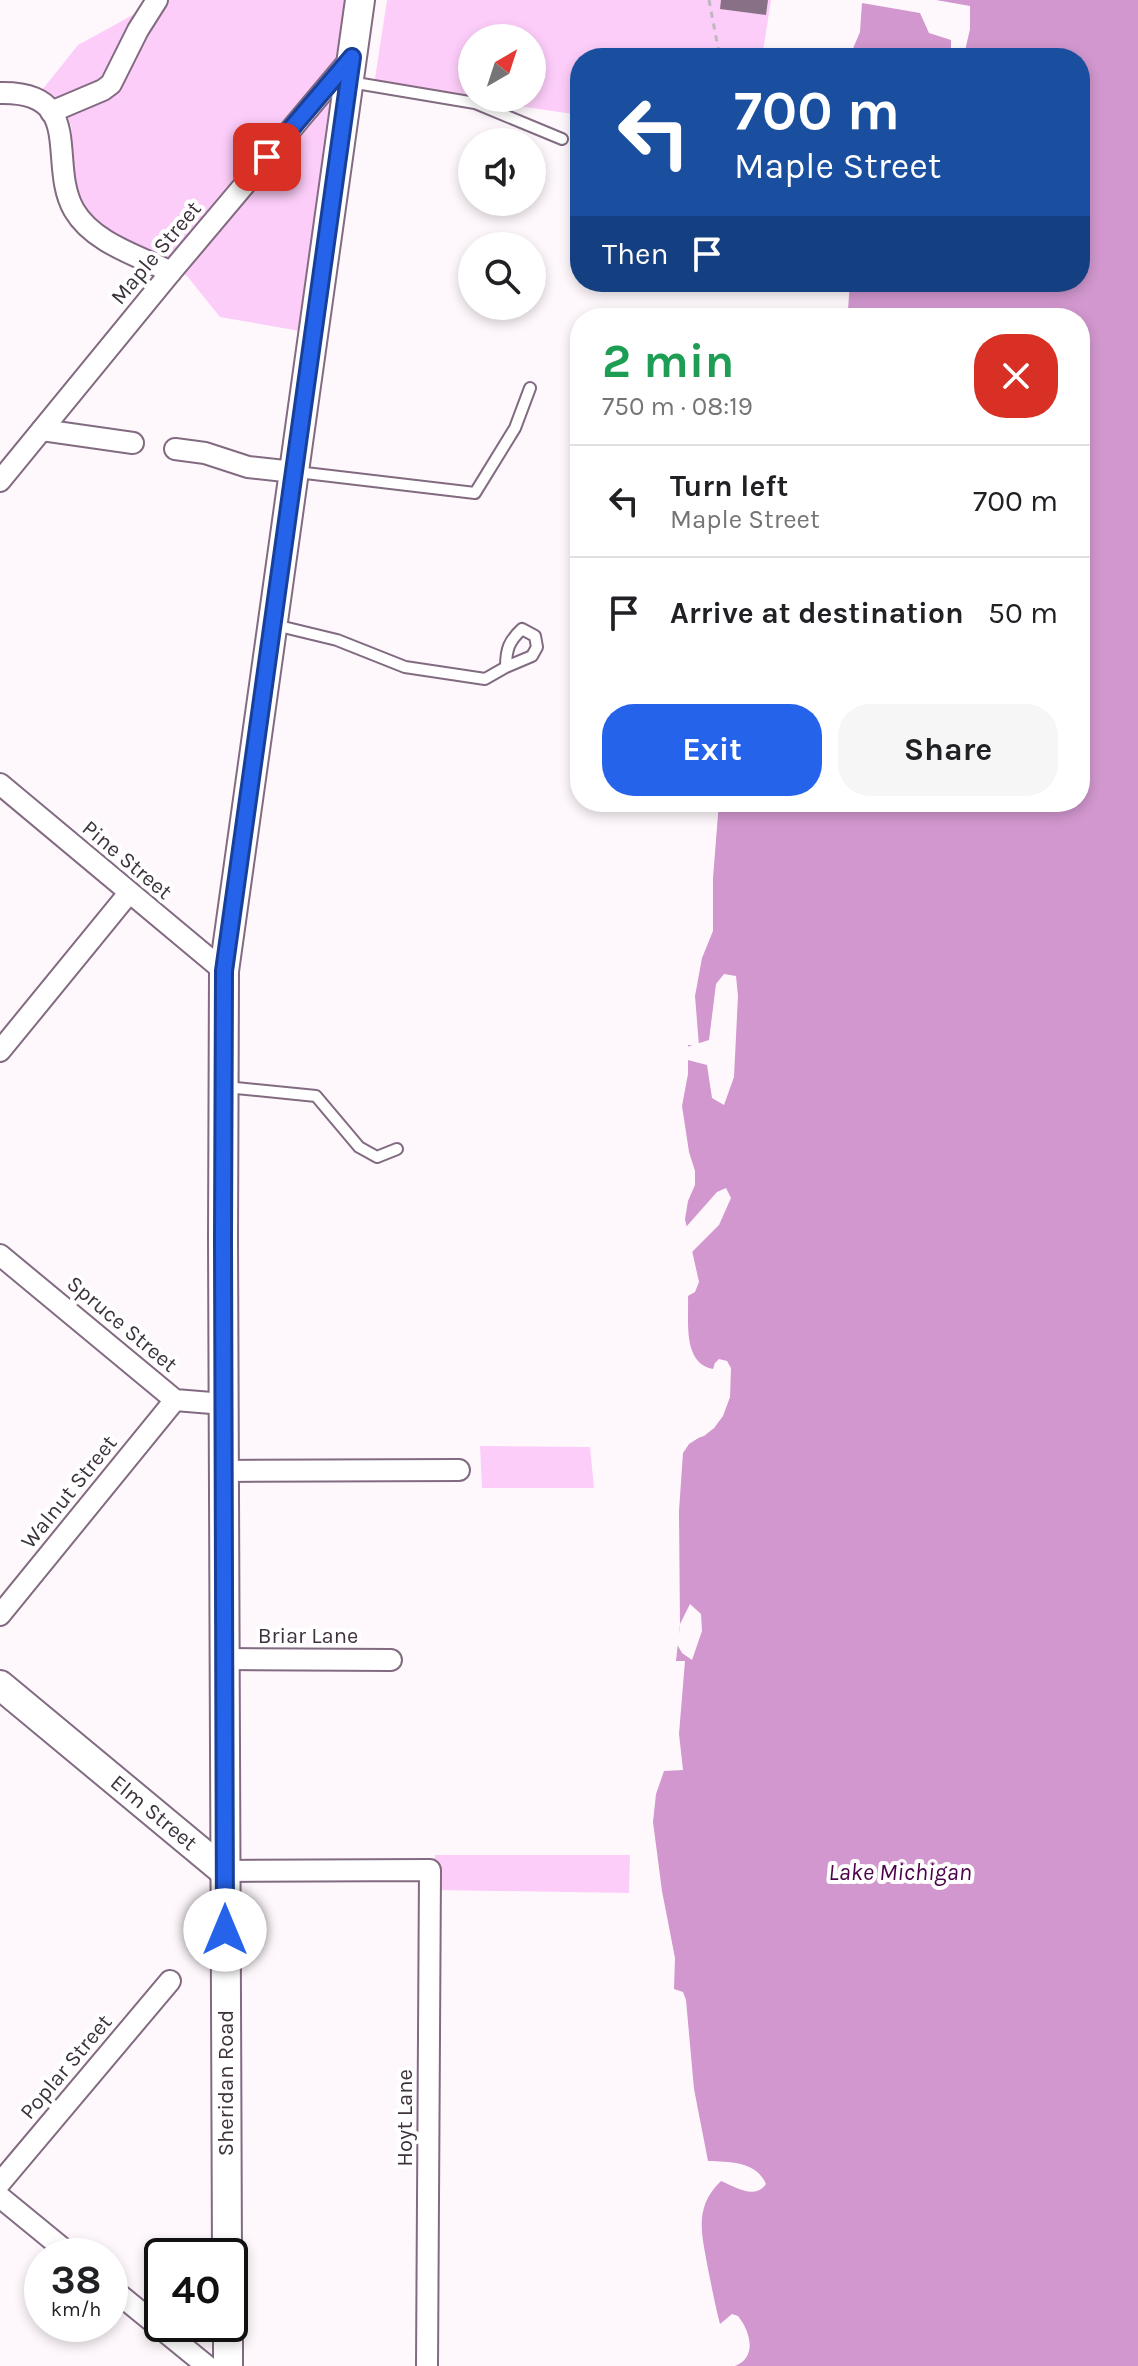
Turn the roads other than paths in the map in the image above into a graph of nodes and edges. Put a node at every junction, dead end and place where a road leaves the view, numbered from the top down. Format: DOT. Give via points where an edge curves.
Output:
graph roads {
  1 [pos="157,0"];
  2 [pos="360,0"];
  3 [pos="350,69"];
  4 [pos="0,93"];
  5 [pos="51,112"];
  6 [pos="562,139"];
  7 [pos="171,272"];
  8 [pos="530,388"];
  9 [pos="42,430"];
  10 [pos="133,443"];
  11 [pos="175,449"];
  12 [pos="294,472"];
  13 [pos="0,481"];
  14 [pos="273,625"];
  15 [pos="506,667"];
  16 [pos="0,784"];
  17 [pos="129,893"];
  18 [pos="224,971"];
  19 [pos="0,1051"];
  20 [pos="224,1087"];
  21 [pos="397,1149"];
  22 [pos="0,1255"];
  23 [pos="175,1400"];
  24 [pos="224,1404"];
  25 [pos="459,1470"];
  26 [pos="224,1471"];
  27 [pos="0,1615"];
  28 [pos="226,1659"];
  29 [pos="391,1660"];
  30 [pos="0,1685"];
  31 [pos="224,1871"];
  32 [pos="170,1981"];
  33 [pos="0,2183"];
  34 [pos="0,2197"];
  35 [pos="50,2238"];
  36 [pos="227,2238"];
  37 [pos="128,2302"];
  38 [pos="228,2342"];
  39 [pos="207,2366"];
  40 [pos="228,2366"];
  41 [pos="427,2366"];
  1 -- 5 [label="street" via="111,84"];
  2 -- 3 [label="street, Sheridan Road"];
  3 -- 6 [label="lane" via="475,103"];
  3 -- 7 [label="street, Maple Street"];
  3 -- 12 [label="street, Sheridan Road"];
  4 -- 5 [label="street" via="26,95"];
  5 -- 7 [label="street" via="57,119 74,210 104,239"];
  7 -- 9 [label="street, Maple Street"];
  8 -- 12 [label="lane" via="515,428 475,493"];
  9 -- 10 [label="street"];
  9 -- 13 [label="street, Maple Street"];
  11 -- 12 [label="street"];
  12 -- 14 [label="street, Sheridan Road"];
  14 -- 15 [label="lane" via="337,640 405,667 485,679"];
  14 -- 18 [label="street, Sheridan Road"];
  16 -- 17 [label="street, Pine Street"];
  17 -- 18 [label="street, Pine Street"];
  17 -- 19 [label="street"];
  18 -- 20 [label="street, Sheridan Road"];
  20 -- 21 [label="lane" via="316,1096 359,1147 377,1157"];
  20 -- 24 [label="street, Sheridan Road"];
  22 -- 23 [label="street, Spruce Street"];
  23 -- 24 [label="street, Spruce Street"];
  23 -- 27 [label="street, Walnut Street"];
  24 -- 26 [label="street, Sheridan Road"];
  25 -- 26 [label="street"];
  26 -- 28 [label="street, Sheridan Road"];
  28 -- 29 [label="street, Briar Lane"];
  28 -- 31 [label="street, Sheridan Road"];
  30 -- 31 [label="street, Elm Street"];
  31 -- 36 [label="street, Sheridan Road"];
  31 -- 41 [label="street, Hoyt Lane" via="430,1870"];
  32 -- 33 [label="street, Poplar Street"];
  34 -- 35 [label="street"];
  37 -- 39 [label="street"];
  38 -- 40 [label="street"];
}
